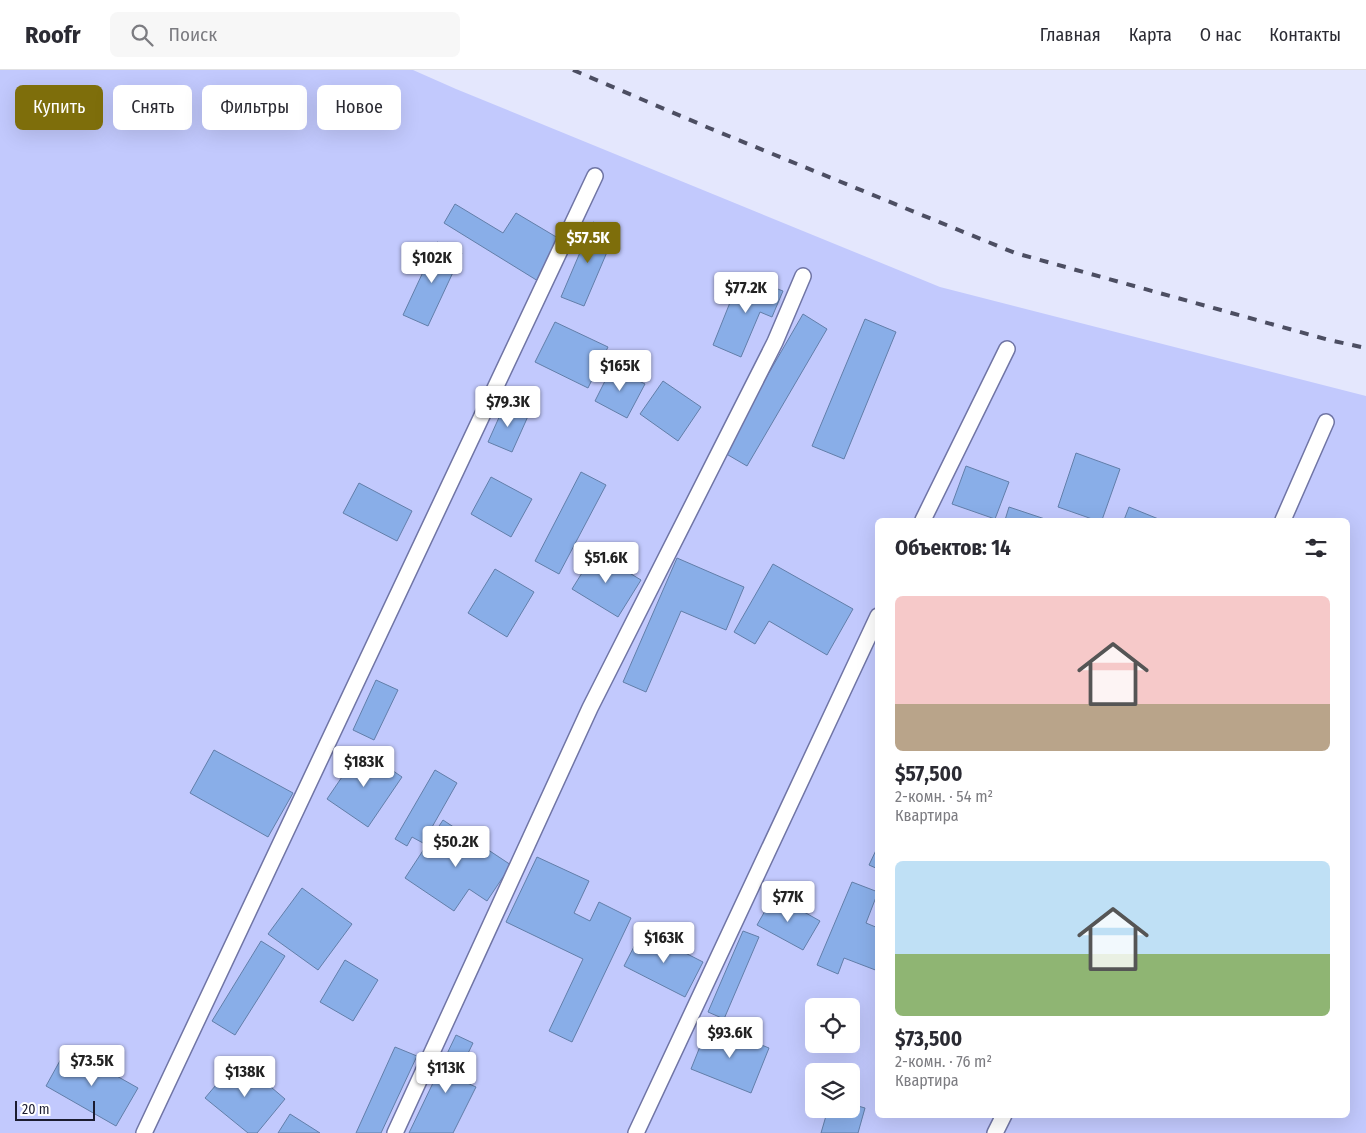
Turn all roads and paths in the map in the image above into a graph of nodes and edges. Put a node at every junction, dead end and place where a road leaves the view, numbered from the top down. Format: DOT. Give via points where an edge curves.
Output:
graph roads {
  1 [pos="595,176"];
  2 [pos="803,276"];
  3 [pos="1007,349"];
  4 [pos="1326,422"];
  5 [pos="925,518"];
  6 [pos="1284,518"];
  7 [pos="875,622"];
  8 [pos="1002,1118"];
  9 [pos="144,1133"];
  10 [pos="395,1133"];
  11 [pos="636,1133"];
  12 [pos="995,1133"];
  1 -- 9 [label="lane"];
  2 -- 10 [label="lane" via="775,342 590,708"];
  3 -- 5 [label="lane"];
  4 -- 6 [label="lane"];
  7 -- 11 [label="lane"];
  8 -- 12 [label="lane"];
}
